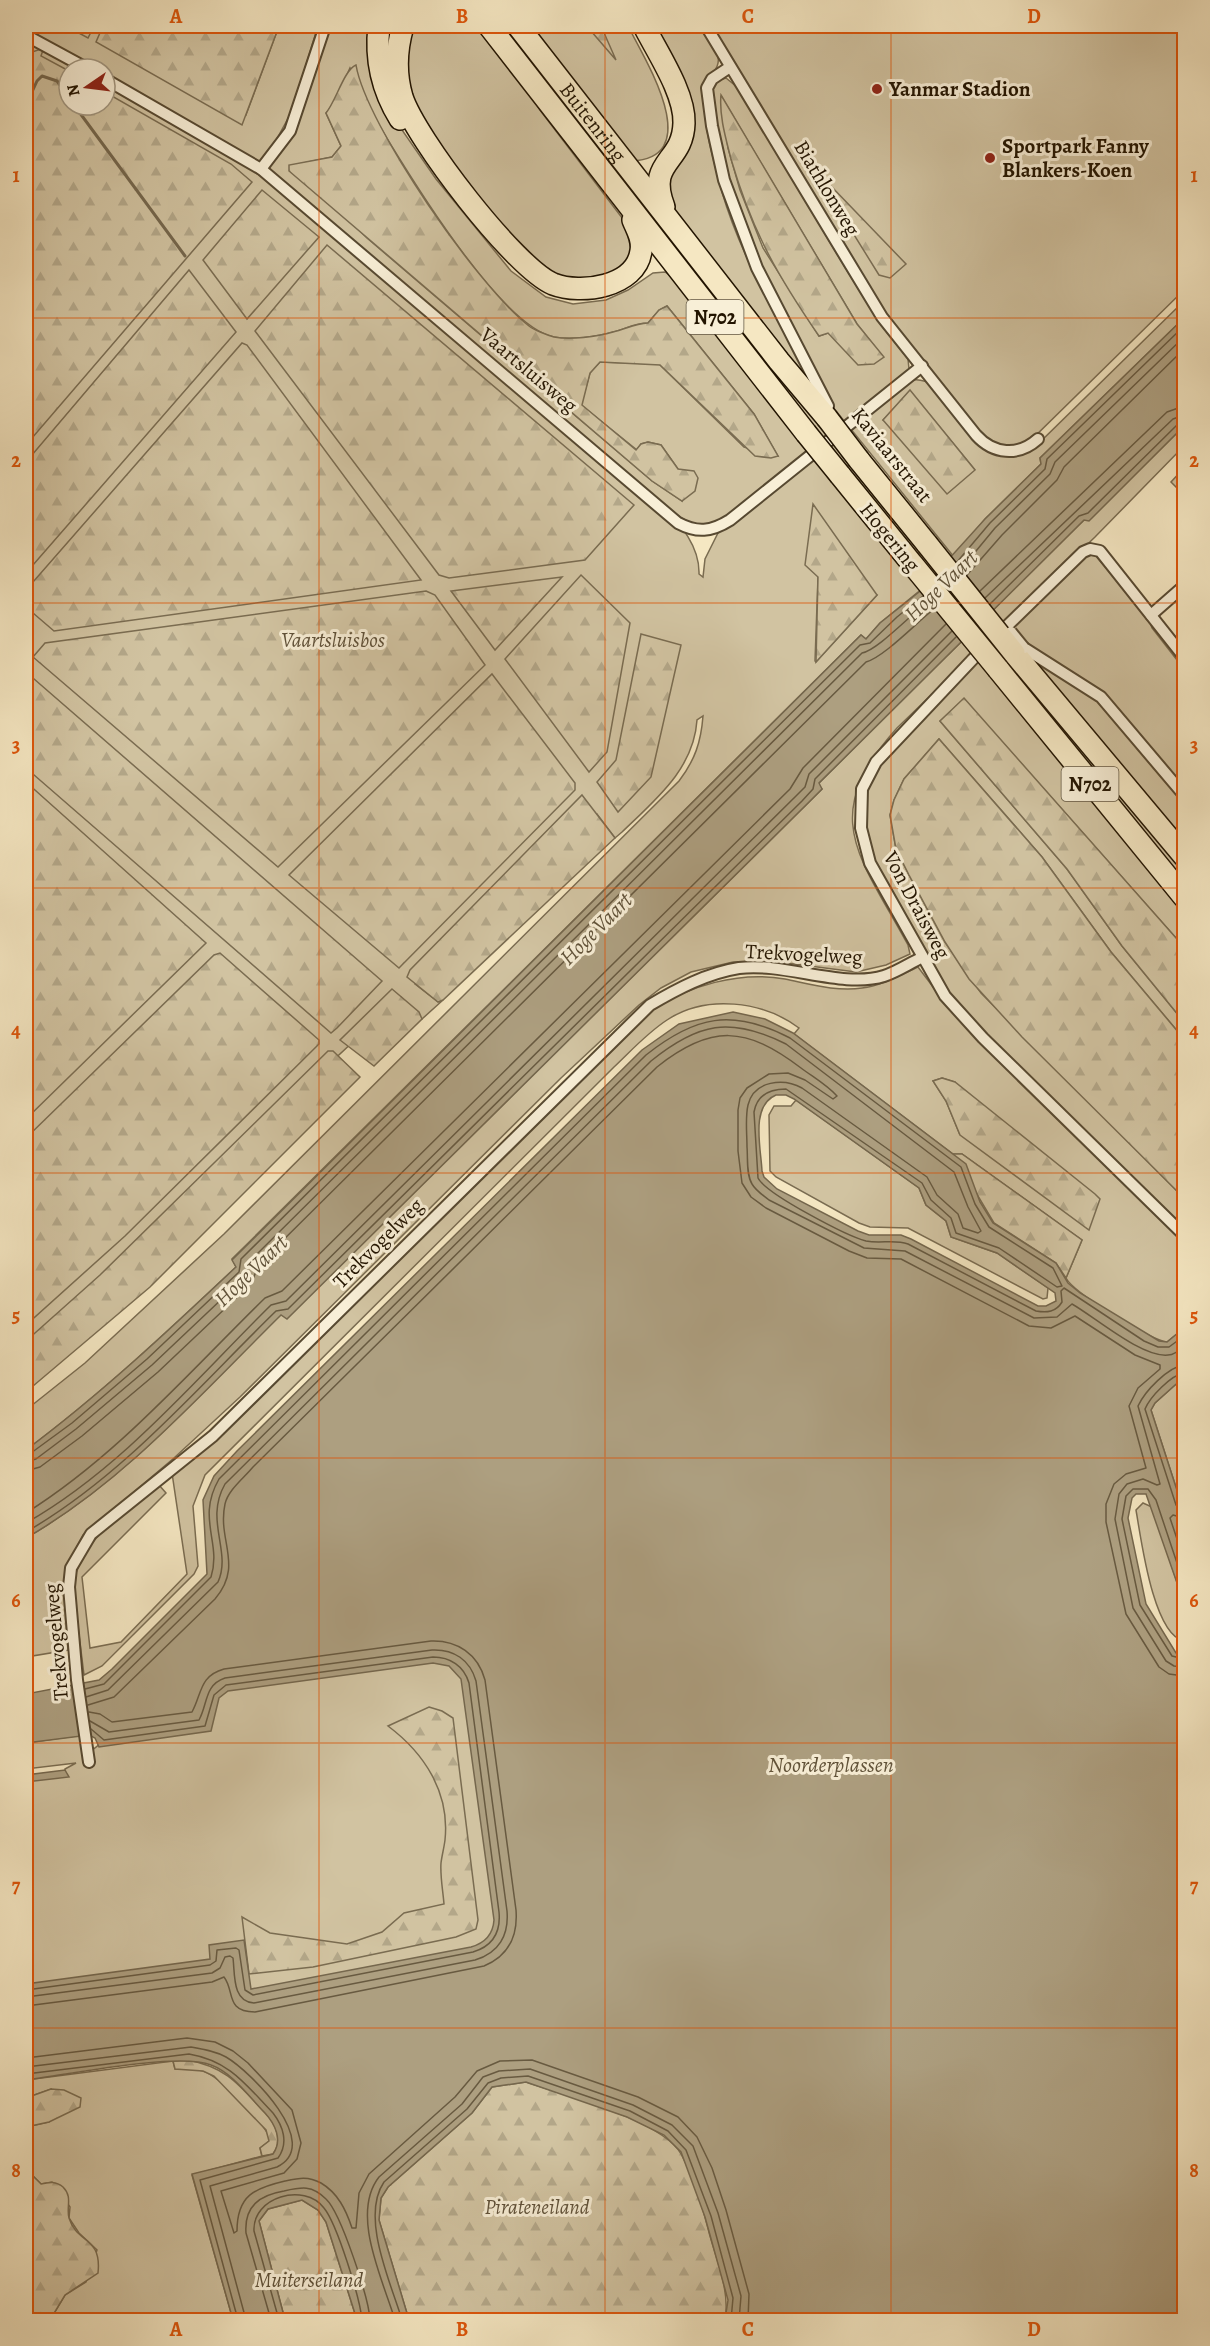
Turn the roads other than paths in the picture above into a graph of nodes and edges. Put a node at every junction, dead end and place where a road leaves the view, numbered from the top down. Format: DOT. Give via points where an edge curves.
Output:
graph roads {
  1 [pos="325,26"];
  2 [pos="379,26"];
  3 [pos="403,26"];
  4 [pos="489,26"];
  5 [pos="518,26"];
  6 [pos="632,26"];
  7 [pos="644,26"];
  8 [pos="706,26"];
  9 [pos="26,46"];
  10 [pos="66,57"];
  11 [pos="730,67"];
  12 [pos="117,86"];
  13 [pos="627,164"];
  14 [pos="261,169"];
  15 [pos="624,201"];
  16 [pos="669,219"];
  17 [pos="677,270"];
  18 [pos="921,366"];
  19 [pos="830,416"];
  20 [pos="1038,439"];
  21 [pos="1185,586"];
  22 [pos="1151,615"];
  23 [pos="1019,650"];
  24 [pos="1185,657"];
  25 [pos="1185,795"];
  26 [pos="1185,856"];
  27 [pos="1185,897"];
  28 [pos="921,958"];
  29 [pos="1185,1235"];
  30 [pos="89,1762"];
  1 -- 14 [label="street" via="290,131"];
  2 -- 17 [label="highway" via="379,69 388,99 464,210 516,272 550,294 583,300 613,294 652,268"];
  3 -- 15 [label="highway" via="397,52 398,75 411,117 484,219 531,270 554,284 580,289 606,285 625,274 637,263 642,245"];
  4 -- 15 [label="highway, Buitenring / N702"];
  5 -- 13 [label="highway, Buitenring / N702"];
  6 -- 13 [label="highway" via="665,94 672,123 661,153 647,164"];
  7 -- 16 [label="highway" via="678,94 684,119 680,145 658,176 658,189"];
  8 -- 11 [label="street, Biathlonweg"];
  9 -- 10 [label="street" via="30,37"];
  11 -- 18 [label="street, Biathlonweg" via="876,308"];
  11 -- 19 [label="street, Kaviaarstraat" via="712,79 707,88 724,180 757,268 808,362"];
  12 -- 14 [label="street, Vaartsluisweg"];
  13 -- 16 [label="highway, Buitenring / N702"];
  14 -- 18 [label="street, Vaartsluisweg" via="678,523 694,530 709,530 730,520"];
  15 -- 17 [label="highway, Hogering / N702"];
  16 -- 19 [label="highway, Hogering / N702" via="779,361"];
  17 -- 27 [label="highway, Hogering / N702, bridge"];
  18 -- 20 [label="street, Biathlonweg" via="985,445 1015,451"];
  19 -- 23 [label="highway, Hogering / N702, bridge"];
  21 -- 22 [label="street"];
  22 -- 24 [label="street"];
  22 -- 28 [label="street, Von Draisweg" via="1100,551 1083,552 876,762 862,789 861,828 870,863"];
  23 -- 25 [label="street" via="1101,697"];
  23 -- 26 [label="highway, Hogering / N702"];
  28 -- 29 [label="street, Von Draisweg" via="945,996 983,1038"];
  28 -- 30 [label="street, Trekvogelweg" via="884,976 857,980 771,967 738,969 706,976 650,1005 213,1436 91,1534 70,1568 69,1587"];
}
